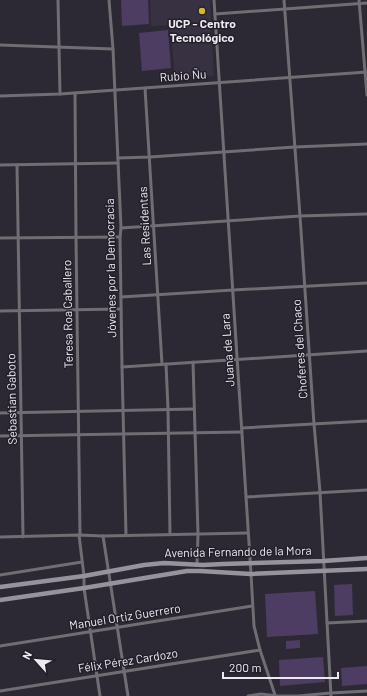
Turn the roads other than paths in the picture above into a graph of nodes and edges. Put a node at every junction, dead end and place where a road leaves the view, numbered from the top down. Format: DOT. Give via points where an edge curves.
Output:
graph roads {
  1 [pos="58,0"];
  2 [pos="109,0"];
  3 [pos="214,0"];
  4 [pos="284,0"];
  5 [pos="359,2"];
  6 [pos="367,3"];
  7 [pos="285,9"];
  8 [pos="215,14"];
  9 [pos="0,45"];
  10 [pos="59,47"];
  11 [pos="113,49"];
  12 [pos="366,72"];
  13 [pos="290,78"];
  14 [pos="220,83"];
  15 [pos="145,88"];
  16 [pos="115,90"];
  17 [pos="75,93"];
  18 [pos="60,94"];
  19 [pos="367,95"];
  20 [pos="0,96"];
  21 [pos="367,144"];
  22 [pos="295,147"];
  23 [pos="224,151"];
  24 [pos="150,157"];
  25 [pos="118,158"];
  26 [pos="118,163"];
  27 [pos="76,164"];
  28 [pos="0,165"];
  29 [pos="17,165"];
  30 [pos="367,214"];
  31 [pos="300,216"];
  32 [pos="229,221"];
  33 [pos="154,226"];
  34 [pos="121,228"];
  35 [pos="120,237"];
  36 [pos="0,238"];
  37 [pos="18,238"];
  38 [pos="76,238"];
  39 [pos="367,283"];
  40 [pos="305,286"];
  41 [pos="233,290"];
  42 [pos="158,295"];
  43 [pos="121,298"];
  44 [pos="121,309"];
  45 [pos="77,310"];
  46 [pos="0,311"];
  47 [pos="19,311"];
  48 [pos="367,351"];
  49 [pos="309,354"];
  50 [pos="237,359"];
  51 [pos="193,362"];
  52 [pos="164,364"];
  53 [pos="122,367"];
  54 [pos="168,409"];
  55 [pos="194,409"];
  56 [pos="123,410"];
  57 [pos="79,411"];
  58 [pos="21,412"];
  59 [pos="0,413"];
  60 [pos="367,420"];
  61 [pos="314,424"];
  62 [pos="242,428"];
  63 [pos="242,432"];
  64 [pos="194,433"];
  65 [pos="124,434"];
  66 [pos="169,434"];
  67 [pos="79,435"];
  68 [pos="0,436"];
  69 [pos="21,436"];
  70 [pos="367,490"];
  71 [pos="320,492"];
  72 [pos="246,497"];
  73 [pos="248,533"];
  74 [pos="170,534"];
  75 [pos="198,534"];
  76 [pos="79,535"];
  77 [pos="126,535"];
  78 [pos="103,536"];
  79 [pos="0,537"];
  80 [pos="23,537"];
  81 [pos="367,558"];
  82 [pos="323,561"];
  83 [pos="82,562"];
  84 [pos="250,563"];
  85 [pos="196,564"];
  86 [pos="367,569"];
  87 [pos="325,571"];
  88 [pos="109,572"];
  89 [pos="251,574"];
  90 [pos="0,575"];
  91 [pos="84,576"];
  92 [pos="110,584"];
  93 [pos="0,588"];
  94 [pos="84,588"];
  95 [pos="0,600"];
  96 [pos="252,606"];
  97 [pos="367,621"];
  98 [pos="327,623"];
  99 [pos="117,628"];
  100 [pos="91,632"];
  101 [pos="0,646"];
  102 [pos="260,650"];
  103 [pos="124,671"];
  104 [pos="97,676"];
  105 [pos="0,691"];
  106 [pos="367,691"];
  107 [pos="331,694"];
  108 [pos="275,695"];
  109 [pos="100,696"];
  110 [pos="128,696"];
  111 [pos="249,696"];
  1 -- 10 [label="street"];
  2 -- 11 [label="street, Jóvenes por la Democracia"];
  3 -- 8 [label="street, Juana de Lara"];
  4 -- 7 [label="street, Choferes del Chaco"];
  5 -- 6 [label="street"];
  5 -- 7 [label="street"];
  5 -- 12 [label="street"];
  7 -- 8 [label="street"];
  7 -- 13 [label="street, Choferes del Chaco"];
  8 -- 14 [label="street, Juana de Lara"];
  9 -- 10 [label="street"];
  10 -- 11 [label="street"];
  10 -- 18 [label="street"];
  11 -- 16 [label="street, Jóvenes por la Democracia"];
  12 -- 13 [label="street, Rubio Ñu"];
  12 -- 19 [label="street"];
  13 -- 14 [label="street, Rubio Ñu"];
  13 -- 22 [label="street, Choferes del Chaco"];
  14 -- 15 [label="street, Rubio Ñu"];
  14 -- 23 [label="street, Juana de Lara"];
  15 -- 16 [label="street, Rubio Ñu"];
  15 -- 24 [label="street, Las Residentas"];
  16 -- 17 [label="street, Rubio Ñu"];
  16 -- 25 [label="street, Jóvenes por la Democracia"];
  17 -- 18 [label="street, Rubio Ñu"];
  17 -- 27 [label="street, Teresa Roa Caballero"];
  18 -- 20 [label="street, Rubio Ñu"];
  21 -- 22 [label="street"];
  22 -- 23 [label="street"];
  22 -- 31 [label="street, Choferes del Chaco"];
  23 -- 24 [label="street"];
  23 -- 32 [label="street, Juana de Lara"];
  24 -- 25 [label="street"];
  24 -- 33 [label="street, Las Residentas"];
  25 -- 26 [label="street, Jóvenes por la Democracia"];
  26 -- 27 [label="street"];
  26 -- 34 [label="street, Jóvenes por la Democracia"];
  27 -- 29 [label="street"];
  27 -- 38 [label="street, Teresa Roa Caballero"];
  28 -- 29 [label="street"];
  29 -- 37 [label="street, Sebastian Gaboto"];
  30 -- 31 [label="street"];
  31 -- 32 [label="street"];
  31 -- 40 [label="street, Choferes del Chaco"];
  32 -- 33 [label="street"];
  32 -- 41 [label="street, Juana de Lara"];
  33 -- 34 [label="street"];
  33 -- 42 [label="street, Las Residentas"];
  34 -- 35 [label="street, Jóvenes por la Democracia"];
  35 -- 38 [label="street"];
  35 -- 43 [label="street, Jóvenes por la Democracia"];
  36 -- 37 [label="street"];
  37 -- 38 [label="street"];
  37 -- 47 [label="street, Sebastian Gaboto"];
  38 -- 45 [label="street, Teresa Roa Caballero"];
  39 -- 40 [label="street"];
  40 -- 41 [label="street"];
  40 -- 49 [label="street, Choferes del Chaco"];
  41 -- 42 [label="street"];
  41 -- 50 [label="street, Juana de Lara"];
  42 -- 43 [label="street"];
  42 -- 52 [label="street, Las Residentas"];
  43 -- 44 [label="street, Jóvenes por la Democracia"];
  44 -- 45 [label="street"];
  44 -- 53 [label="street, Jóvenes por la Democracia"];
  45 -- 47 [label="street"];
  45 -- 57 [label="street, Teresa Roa Caballero"];
  46 -- 47 [label="street"];
  47 -- 58 [label="street, Sebastian Gaboto"];
  48 -- 49 [label="street"];
  49 -- 50 [label="street"];
  49 -- 61 [label="street, Choferes del Chaco"];
  50 -- 51 [label="street"];
  50 -- 62 [label="street, Juana de Lara"];
  51 -- 52 [label="street"];
  51 -- 55 [label="street"];
  52 -- 53 [label="street"];
  52 -- 54 [label="street, Las Residentas"];
  53 -- 56 [label="street, Jóvenes por la Democracia"];
  54 -- 55 [label="street"];
  54 -- 56 [label="street"];
  54 -- 66 [label="street, Las Residentas"];
  55 -- 64 [label="street"];
  56 -- 57 [label="street"];
  56 -- 65 [label="street, Jóvenes por la Democracia"];
  57 -- 58 [label="street"];
  57 -- 67 [label="street, Teresa Roa Caballero"];
  58 -- 59 [label="street"];
  58 -- 69 [label="street, Sebastian Gaboto"];
  60 -- 61 [label="street"];
  61 -- 62 [label="street"];
  61 -- 71 [label="street, Choferes del Chaco"];
  62 -- 63 [label="street, Juana de Lara"];
  63 -- 64 [label="street"];
  63 -- 72 [label="street, Juana de Lara"];
  64 -- 66 [label="street"];
  64 -- 75 [label="street"];
  65 -- 66 [label="street"];
  65 -- 67 [label="street"];
  65 -- 77 [label="street, Jóvenes por la Democracia"];
  66 -- 74 [label="street, Las Residentas"];
  67 -- 69 [label="street"];
  67 -- 76 [label="street, Teresa Roa Caballero"];
  68 -- 69 [label="street"];
  69 -- 80 [label="street, Sebastian Gaboto"];
  70 -- 71 [label="street"];
  71 -- 72 [label="street"];
  71 -- 82 [label="street, Choferes del Chaco"];
  72 -- 73 [label="street, Juana de Lara"];
  73 -- 75 [label="street"];
  73 -- 84 [label="street, Juana de Lara"];
  74 -- 75 [label="street"];
  74 -- 77 [label="street"];
  75 -- 85 [label="street"];
  76 -- 78 [label="street"];
  76 -- 80 [label="street"];
  76 -- 83 [label="street, Teresa Roa Caballero"];
  77 -- 78 [label="street"];
  78 -- 88 [label="street"];
  79 -- 80 [label="street"];
  81 -- 82 [label="main road, Avenida Fernando de la Mora"];
  82 -- 84 [label="main road, Avenida Fernando de la Mora"];
  82 -- 87 [label="street, Choferes del Chaco"];
  83 -- 90 [label="street"];
  83 -- 91 [label="street, Teresa Roa Caballero"];
  84 -- 85 [label="main road, Avenida Fernando de la Mora"];
  84 -- 89 [label="street, Juana de Lara"];
  85 -- 88 [label="main road, Avenida Fernando de la Mora" via="164,563"];
  86 -- 87 [label="main road, Avenida Fernando de la Mora"];
  87 -- 89 [label="main road, Avenida Fernando de la Mora"];
  87 -- 98 [label="street, Choferes del Chaco"];
  88 -- 91 [label="main road, Avenida Fernando de la Mora"];
  88 -- 92 [label="street"];
  89 -- 92 [label="main road, Avenida Fernando de la Mora" via="187,571"];
  89 -- 96 [label="street, Juana de Lara"];
  91 -- 93 [label="main road, Avenida Fernando de la Mora"];
  91 -- 94 [label="street, Teresa Roa Caballero"];
  92 -- 94 [label="main road, Avenida Fernando de la Mora"];
  92 -- 99 [label="street"];
  94 -- 95 [label="main road, Avenida Fernando de la Mora"];
  94 -- 100 [label="street, Teresa Roa Caballero"];
  96 -- 99 [label="street, Manuel Ortiz Guerrero"];
  96 -- 102 [label="street, Juana de Lara"];
  97 -- 98 [label="street"];
  98 -- 107 [label="street, Choferes del Chaco"];
  99 -- 100 [label="street, Manuel Ortiz Guerrero"];
  99 -- 103 [label="street"];
  100 -- 101 [label="street, Manuel Ortiz Guerrero"];
  100 -- 104 [label="street, Teresa Roa Caballero"];
  102 -- 103 [label="street, Félix Pérez Cardozo"];
  102 -- 108 [label="street, Juana de Lara"];
  103 -- 104 [label="street, Félix Pérez Cardozo"];
  103 -- 110 [label="street"];
  104 -- 105 [label="street, Félix Pérez Cardozo"];
  104 -- 109 [label="street, Teresa Roa Caballero"];
  106 -- 107 [label="street"];
  107 -- 108 [label="street"];
  108 -- 111 [label="street"];
}
